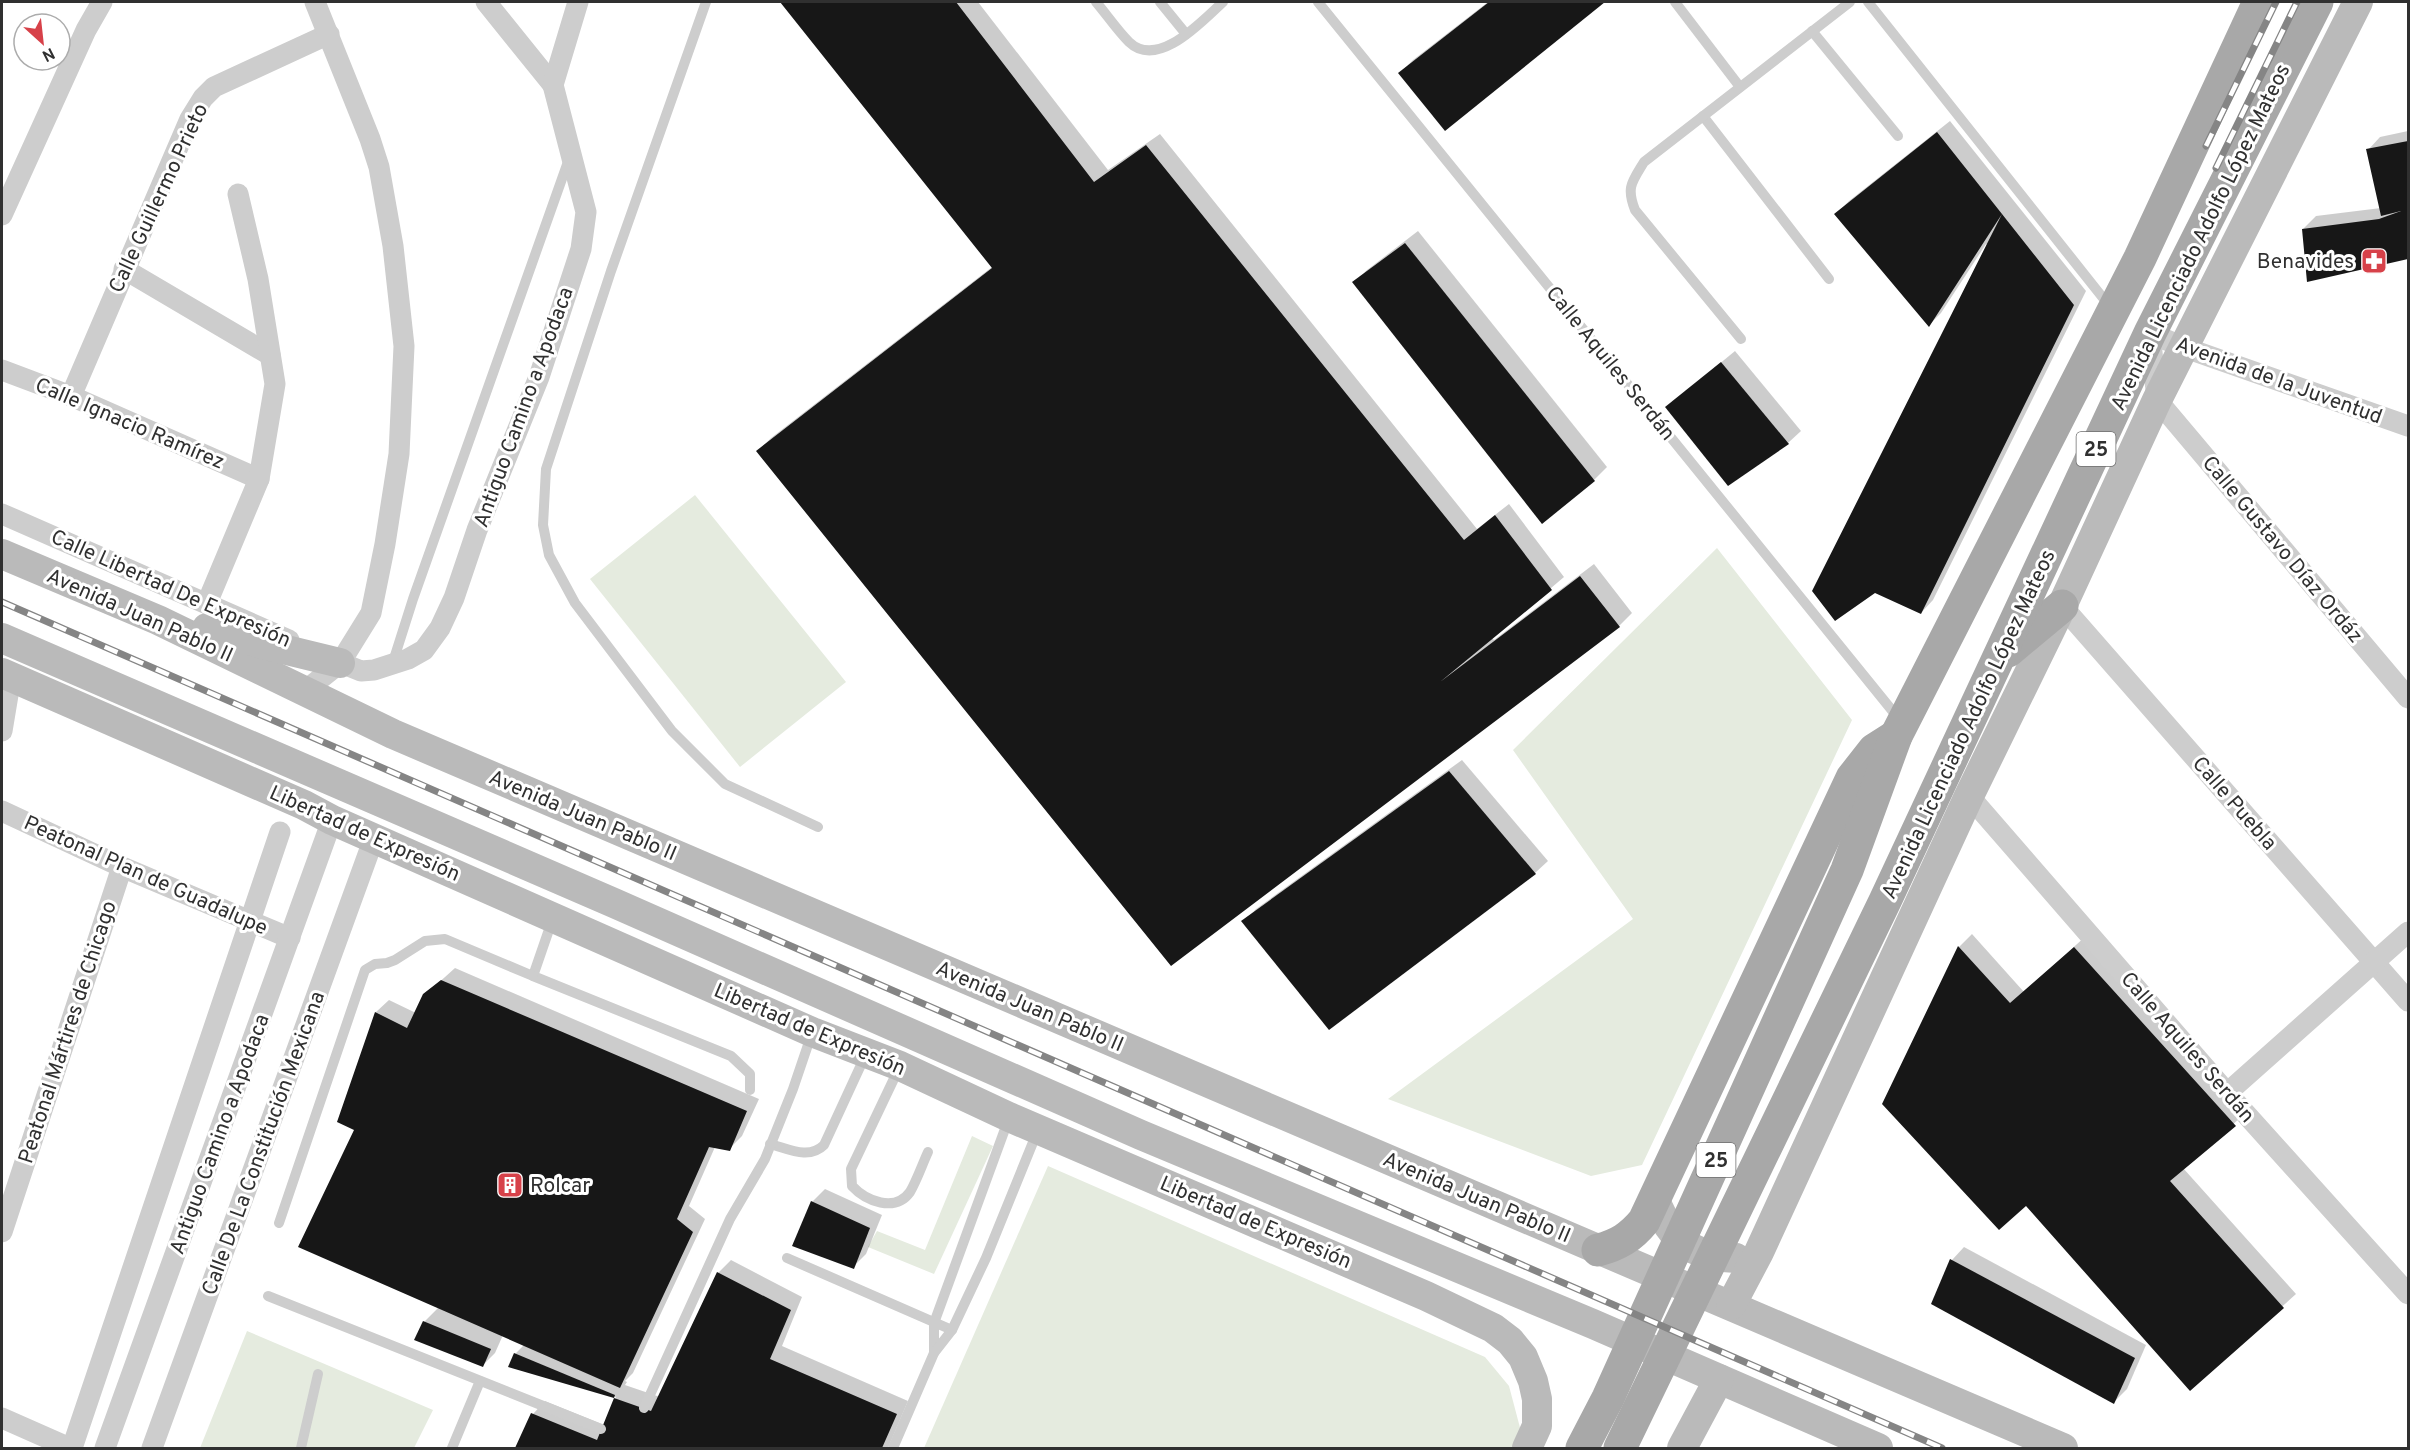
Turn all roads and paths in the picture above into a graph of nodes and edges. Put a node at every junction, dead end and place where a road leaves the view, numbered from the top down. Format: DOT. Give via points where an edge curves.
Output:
graph roads {
  1 [pos="102,2"];
  2 [pos="315,2"];
  3 [pos="486,2"];
  4 [pos="578,2"];
  5 [pos="706,2"];
  6 [pos="1096,2"];
  7 [pos="1160,2"];
  8 [pos="1223,2"];
  9 [pos="1318,2"];
  10 [pos="1675,2"];
  11 [pos="1850,2"];
  12 [pos="1868,2"];
  13 [pos="2259,2"];
  14 [pos="2317,2"];
  15 [pos="2358,2"];
  16 [pos="1211,5"];
  17 [pos="1812,31"];
  18 [pos="329,34"];
  19 [pos="1186,34"];
  20 [pos="553,85"];
  21 [pos="1740,87"];
  22 [pos="1703,116"];
  23 [pos="1898,135"];
  24 [pos="571,153"];
  25 [pos="238,194"];
  26 [pos="2,215"];
  27 [pos="124,269"];
  28 [pos="1829,279"];
  29 [pos="2113,311"];
  30 [pos="2150,333"];
  31 [pos="1741,339"];
  32 [pos="2183,347"];
  33 [pos="270,355"];
  34 [pos="2,370"];
  35 [pos="71,396"];
  36 [pos="2157,400"];
  37 [pos="2409,426"];
  38 [pos="259,478"];
  39 [pos="2,514"];
  40 [pos="2,554"];
  41 [pos="207,603"];
  42 [pos="2062,606"];
  43 [pos="158,620"];
  44 [pos="2,638"];
  45 [pos="1999,658"];
  46 [pos="340,663"];
  47 [pos="392,665"];
  48 [pos="6,675"];
  49 [pos="306,690"];
  50 [pos="2409,698"];
  51 [pos="200,726"];
  52 [pos="2,730"];
  53 [pos="1900,730"];
  54 [pos="1969,796"];
  55 [pos="304,805"];
  56 [pos="2,811"];
  57 [pos="332,819"];
  58 [pos="818,828"];
  59 [pos="280,832"];
  60 [pos="374,838"];
  61 [pos="122,867"];
  62 [pos="614,903"];
  63 [pos="554,918"];
  64 [pos="249,921"];
  65 [pos="2409,932"];
  66 [pos="290,938"];
  67 [pos="2374,962"];
  68 [pos="533,976"];
  69 [pos="2409,1001"];
  70 [pos="812,1032"];
  71 [pos="866,1053"];
  72 [pos="900,1066"];
  73 [pos="946,1086"];
  74 [pos="750,1090"];
  75 [pos="2227,1093"];
  76 [pos="1010,1117"];
  77 [pos="1039,1128"];
  78 [pos="1141,1135"];
  79 [pos="770,1144"];
  80 [pos="928,1152"];
  81 [pos="1655,1200"];
  82 [pos="279,1223"];
  83 [pos="2,1232"];
  84 [pos="1598,1250"];
  85 [pos="1759,1252"];
  86 [pos="787,1258"];
  87 [pos="2409,1294"];
  88 [pos="268,1296"];
  89 [pos="1731,1305"];
  90 [pos="934,1323"];
  91 [pos="952,1330"];
  92 [pos="934,1353"];
  93 [pos="318,1374"];
  94 [pos="1719,1379"];
  95 [pos="480,1381"];
  96 [pos="644,1408"];
  97 [pos="2,1418"];
  98 [pos="601,1429"];
  99 [pos="71,1449"];
  100 [pos="105,1449"];
  101 [pos="152,1449"];
  102 [pos="302,1449"];
  103 [pos="452,1449"];
  104 [pos="893,1449"];
  105 [pos="1527,1449"];
  106 [pos="1582,1449"];
  107 [pos="1620,1449"];
  108 [pos="1683,1449"];
  109 [pos="1878,1449"];
  110 [pos="2063,1449"];
  1 -- 26 [label="street"];
  2 -- 18 [label="street"];
  3 -- 20 [label="street"];
  4 -- 20 [label="street"];
  5 -- 58 [label="lane" via="546,470 543,525 549,555 576,603 672,731 725,784"];
  6 -- 19 [label="lane" via="1130,43 1139,48 1161,50"];
  7 -- 19 [label="lane"];
  8 -- 16 [label="lane"];
  9 -- 53 [label="lane, Calle Aquiles Serdán"];
  10 -- 21 [label="lane"];
  11 -- 17 [label="lane"];
  12 -- 29 [label="lane"];
  13 -- 29 [label="main road, 25"];
  14 -- 30 [label="main road, Avenida Licenciado Adolfo López Mateos / 25"];
  15 -- 32 [label="main road"];
  16 -- 19 [label="lane"];
  17 -- 21 [label="lane"];
  17 -- 23 [label="lane"];
  18 -- 27 [label="street, Calle Guillermo Prieto" via="214,87 202,98"];
  18 -- 46 [label="street" via="379,166 404,346 399,454 383,555 371,612"];
  20 -- 24 [label="street, Antiguo Camino a Apodaca"];
  21 -- 22 [label="lane"];
  22 -- 28 [label="lane"];
  22 -- 31 [label="lane" via="1644,162 1629,196 1635,210"];
  24 -- 47 [label="lane"];
  24 -- 47 [label="street, Antiguo Camino a Apodaca" via="586,212 581,249 539,377 440,628 424,650"];
  25 -- 33 [label="street" via="258,279"];
  27 -- 33 [label="street"];
  27 -- 35 [label="street, Calle Guillermo Prieto"];
  29 -- 53 [label="main road, 25"];
  30 -- 32 [label="street, Avenida de la Juventud"];
  30 -- 36 [label="street"];
  30 -- 45 [label="main road, Avenida Licenciado Adolfo López Mateos / 25"];
  32 -- 36 [label="main road"];
  32 -- 37 [label="street, Avenida de la Juventud"];
  33 -- 38 [label="street" via="275,384"];
  34 -- 35 [label="street, Calle Ignacio Ramírez"];
  35 -- 38 [label="street, Calle Ignacio Ramírez"];
  36 -- 42 [label="main road"];
  36 -- 50 [label="street, Calle Gustavo Díaz Ordáz"];
  38 -- 41 [label="street"];
  39 -- 41 [label="street, Calle Libertad De Expresión"];
  40 -- 43 [label="main road, Avenida Juan Pablo II"];
  41 -- 46 [label="street, Calle Libertad De Expresión"];
  42 -- 45 [label="main road"];
  42 -- 54 [label="main road"];
  42 -- 67 [label="street, Calle Puebla"];
  43 -- 46 [label="main road" via="188,623"];
  43 -- 49 [label="main road, Avenida Juan Pablo II"];
  44 -- 51 [label="main road"];
  45 -- 107 [label="main road, Avenida Licenciado Adolfo López Mateos / 25"];
  46 -- 47 [label="street, Antiguo Camino a Apodaca" via="361,671"];
  46 -- 49 [label="street"];
  48 -- 52 [label="street"];
  48 -- 55 [label="main road, Libertad de Expresión"];
  49 -- 84 [label="main road, Avenida Juan Pablo II" via="393,734"];
  51 -- 55 [label="main road"];
  51 -- 62 [label="main road"];
  53 -- 81 [label="main road" via="1875,750 1852,778"];
  53 -- 106 [label="main road, 25" via="1847,870"];
  54 -- 75 [label="street, Calle Aquiles Serdán"];
  54 -- 85 [label="main road"];
  55 -- 57 [label="main road, Libertad de Expresión"];
  56 -- 61 [label="street, Peatonal Plan de Guadalupe"];
  57 -- 60 [label="main road, Libertad de Expresión"];
  57 -- 66 [label="street, Antiguo Camino a Apodaca"];
  59 -- 64 [label="street"];
  60 -- 63 [label="main road, Libertad de Expresión"];
  60 -- 101 [label="street, Calle De La Constitución Mexicana"];
  61 -- 64 [label="street, Peatonal Plan de Guadalupe"];
  61 -- 83 [label="street, Peatonal Mártires de Chicago"];
  62 -- 70 [label="main road" via="651,933 797,1012"];
  62 -- 78 [label="main road"];
  63 -- 68 [label="lane"];
  63 -- 70 [label="main road, Libertad de Expresión"];
  64 -- 66 [label="street, Peatonal Plan de Guadalupe"];
  64 -- 99 [label="street"];
  65 -- 67 [label="street"];
  66 -- 100 [label="street, Antiguo Camino a Apodaca"];
  67 -- 69 [label="street, Calle Puebla"];
  67 -- 75 [label="street"];
  68 -- 74 [label="lane" via="731,1056 750,1074"];
  68 -- 82 [label="lane" via="445,939 425,942 366,970"];
  70 -- 71 [label="main road, Libertad de Expresión"];
  70 -- 79 [label="lane"];
  71 -- 72 [label="main road, Libertad de Expresión"];
  71 -- 79 [label="lane" via="818,1151 808,1154"];
  72 -- 73 [label="main road, Libertad de Expresión"];
  72 -- 80 [label="lane" via="851,1169 852,1186 882,1204 904,1198"];
  73 -- 76 [label="main road, Libertad de Expresión"];
  73 -- 78 [label="main road"];
  75 -- 87 [label="street, Calle Aquiles Serdán"];
  76 -- 77 [label="main road, Libertad de Expresión"];
  76 -- 90 [label="lane"];
  77 -- 91 [label="lane"];
  77 -- 105 [label="main road, Libertad de Expresión" via="1493,1328 1523,1357 1533,1382 1538,1426"];
  78 -- 94 [label="main road"];
  79 -- 96 [label="lane" via="725,1229"];
  81 -- 84 [label="main road" via="1634,1234"];
  81 -- 85 [label="main road" via="1663,1221 1695,1251 1715,1258"];
  84 -- 89 [label="main road, Avenida Juan Pablo II"];
  85 -- 89 [label="main road"];
  86 -- 90 [label="lane"];
  88 -- 95 [label="lane"];
  89 -- 110 [label="main road, Avenida Juan Pablo II"];
  90 -- 91 [label="lane"];
  90 -- 92 [label="lane"];
  91 -- 92 [label="lane"];
  92 -- 104 [label="lane"];
  93 -- 102 [label="lane"];
  94 -- 108 [label="main road"];
  94 -- 109 [label="main road"];
  95 -- 98 [label="lane"];
  95 -- 103 [label="lane"];
  97 -- 99 [label="street"];
}
